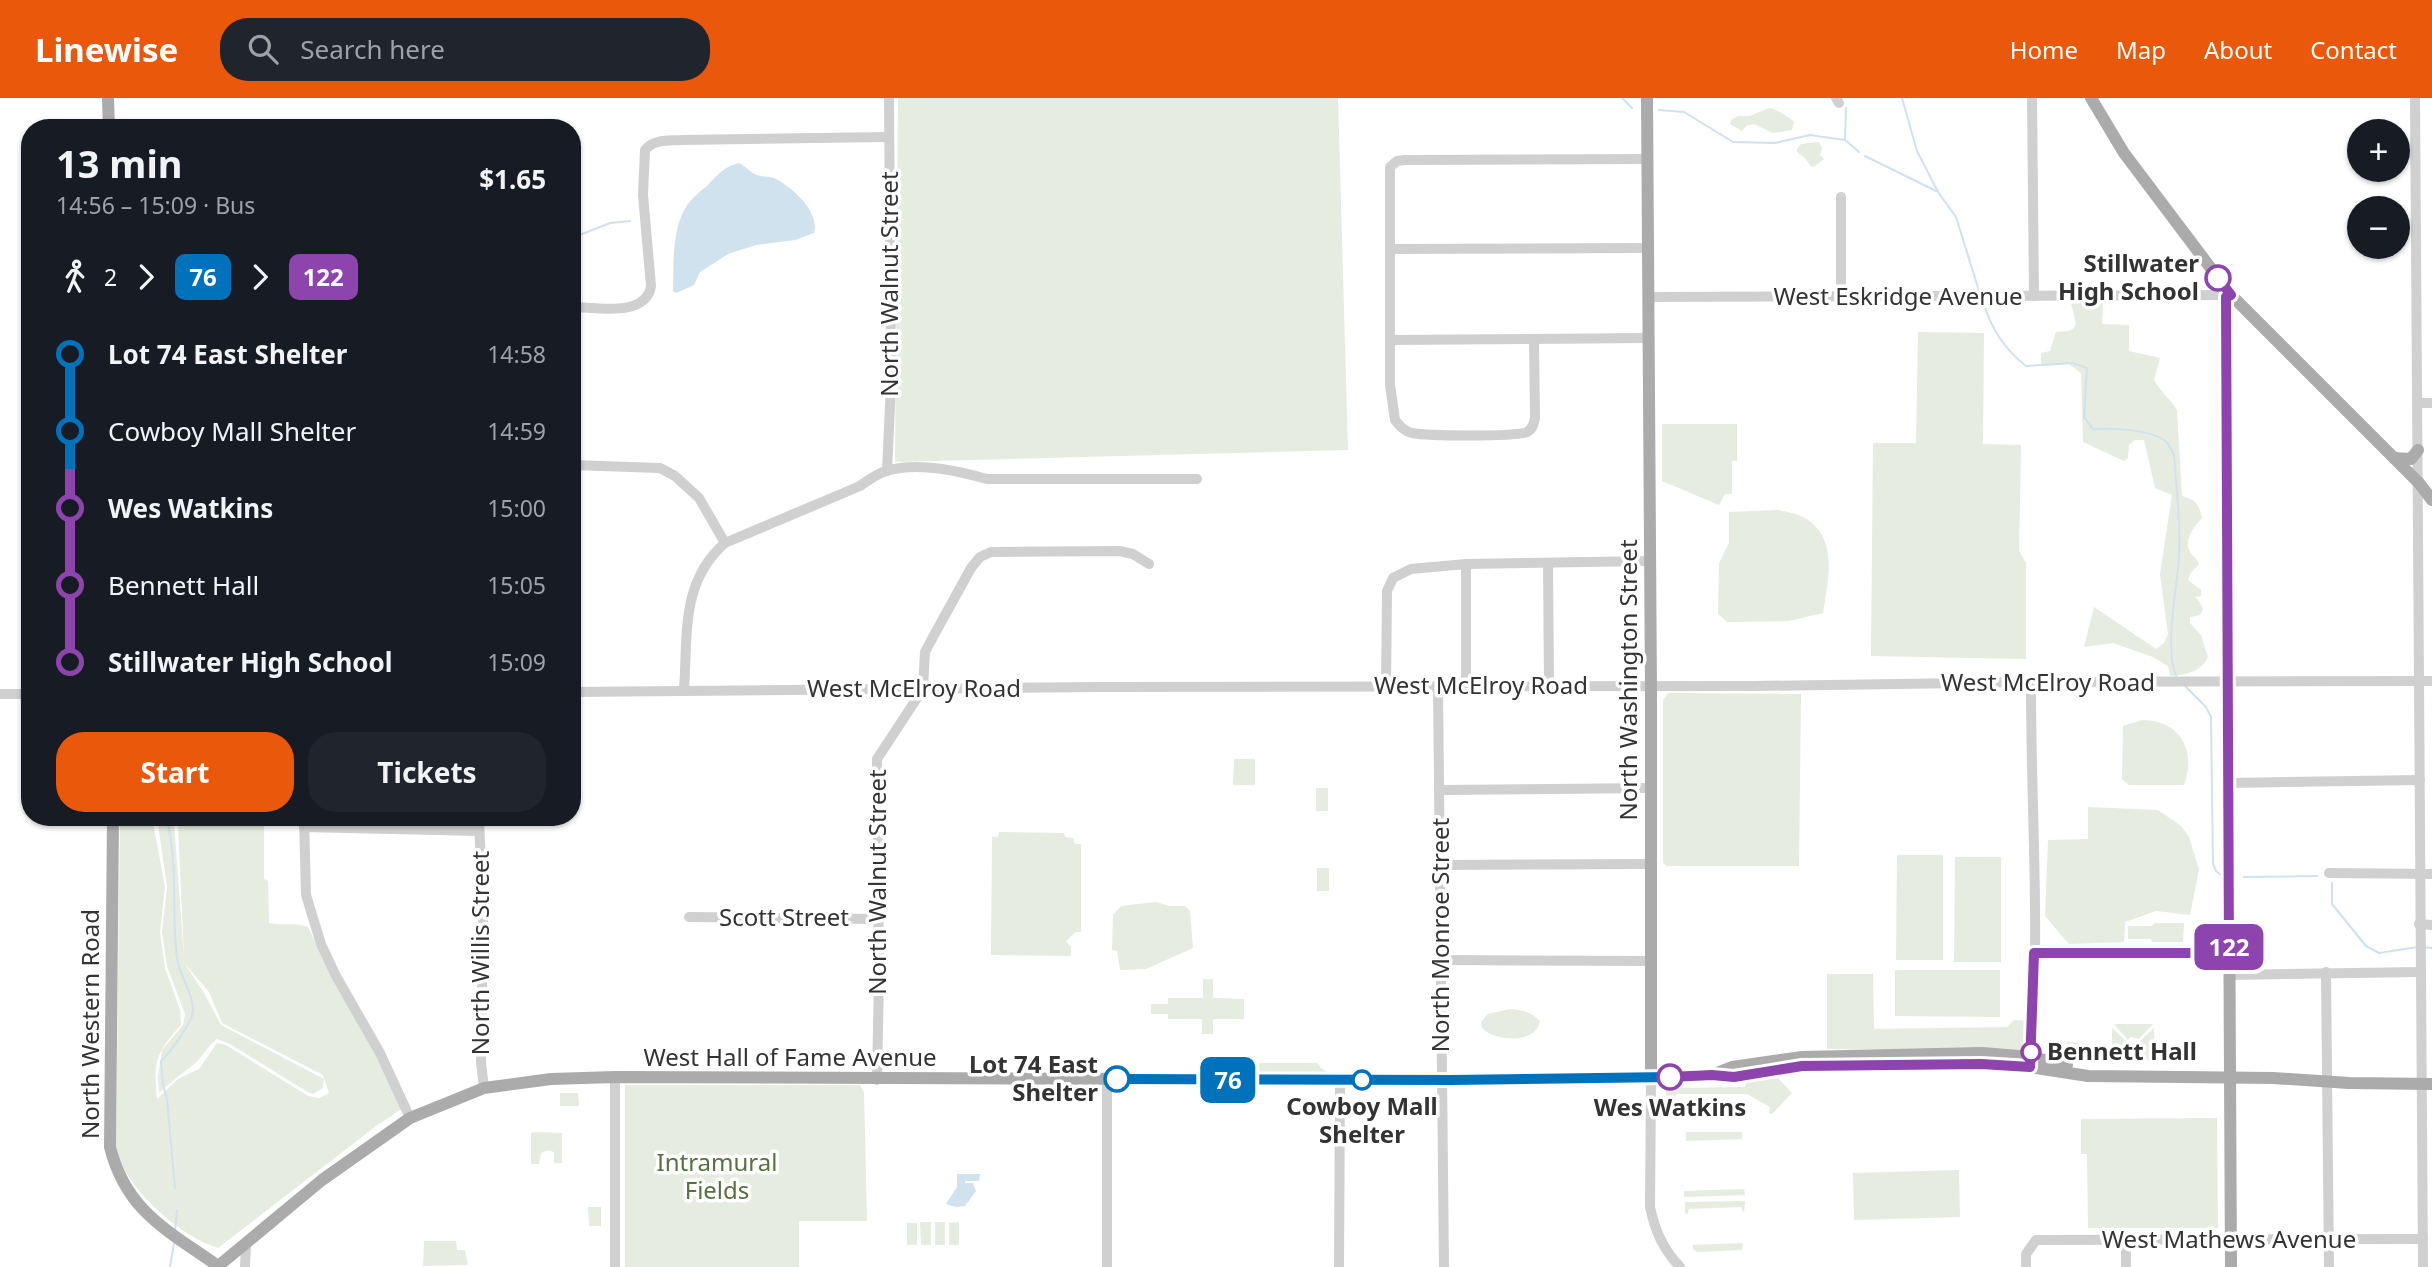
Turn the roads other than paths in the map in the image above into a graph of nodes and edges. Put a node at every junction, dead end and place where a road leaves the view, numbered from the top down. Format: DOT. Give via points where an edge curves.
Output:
graph roads {
  1 [pos="108,98"];
  2 [pos="889,98"];
  3 [pos="1647,98"];
  4 [pos="2032,98"];
  5 [pos="2091,98"];
  6 [pos="2415,98"];
  7 [pos="109,119"];
  8 [pos="889,137"];
  9 [pos="1647,159"];
  10 [pos="1841,197"];
  11 [pos="1649,247"];
  12 [pos="1390,249"];
  13 [pos="2034,296"];
  14 [pos="2229,296"];
  15 [pos="1648,297"];
  16 [pos="1842,297"];
  17 [pos="581,307"];
  18 [pos="1648,338"];
  19 [pos="1534,339"];
  20 [pos="1391,340"];
  21 [pos="2418,403"];
  22 [pos="2432,403"];
  23 [pos="2418,450"];
  24 [pos="2394,458"];
  25 [pos="581,465"];
  26 [pos="887,471"];
  27 [pos="1197,479"];
  28 [pos="2427,491"];
  29 [pos="725,543"];
  30 [pos="1650,561"];
  31 [pos="1548,563"];
  32 [pos="1149,564"];
  33 [pos="1465,564"];
  34 [pos="2420,681"];
  35 [pos="2432,681"];
  36 [pos="2033,682"];
  37 [pos="2229,682"];
  38 [pos="1549,685"];
  39 [pos="1651,685"];
  40 [pos="1466,686"];
  41 [pos="1386,687"];
  42 [pos="1438,687"];
  43 [pos="923,689"];
  44 [pos="684,690"];
  45 [pos="581,692"];
  46 [pos="0,694"];
  47 [pos="21,694"];
  48 [pos="2420,780"];
  49 [pos="2228,783"];
  50 [pos="1651,788"];
  51 [pos="1440,790"];
  52 [pos="113,826"];
  53 [pos="304,826"];
  54 [pos="340,826"];
  55 [pos="479,826"];
  56 [pos="479,831"];
  57 [pos="1651,864"];
  58 [pos="1441,865"];
  59 [pos="2329,873"];
  60 [pos="2420,874"];
  61 [pos="2432,874"];
  62 [pos="689,917"];
  63 [pos="878,919"];
  64 [pos="2419,924"];
  65 [pos="2432,925"];
  66 [pos="2034,953"];
  67 [pos="2229,953"];
  68 [pos="1441,960"];
  69 [pos="1652,961"];
  70 [pos="2326,972"];
  71 [pos="2420,972"];
  72 [pos="2229,975"];
  73 [pos="2427,995"];
  74 [pos="2030,1062"];
  75 [pos="615,1077"];
  76 [pos="2230,1077"];
  77 [pos="1651,1078"];
  78 [pos="1107,1079"];
  79 [pos="877,1080"];
  80 [pos="1340,1080"];
  81 [pos="1443,1080"];
  82 [pos="2328,1082"];
  83 [pos="2427,1083"];
  84 [pos="485,1088"];
  85 [pos="410,1118"];
  86 [pos="2423,1239"];
  87 [pos="2126,1240"];
  88 [pos="2231,1241"];
  89 [pos="2329,1241"];
  90 [pos="246,1244"];
  91 [pos="219,1267"];
  92 [pos="245,1267"];
  93 [pos="615,1267"];
  94 [pos="1108,1267"];
  95 [pos="1339,1267"];
  96 [pos="1444,1267"];
  97 [pos="1680,1267"];
  98 [pos="2026,1267"];
  99 [pos="2126,1267"];
  100 [pos="2231,1267"];
  101 [pos="2329,1267"];
  102 [pos="2423,1267"];
  1 -- 7 [label="main road"];
  2 -- 8 [label="street, North Walnut Street"];
  3 -- 9 [label="main road, North Washington Street"];
  4 -- 13 [label="street"];
  5 -- 14 [label="main road" via="2124,153"];
  6 -- 21 [label="street"];
  8 -- 17 [label="street" via="671,140 648,146 643,195 650,293 644,301 628,307"];
  8 -- 26 [label="street, North Walnut Street"];
  9 -- 11 [label="main road, North Washington Street"];
  9 -- 12 [label="street" via="1394,163 1389,172"];
  10 -- 16 [label="street"];
  11 -- 12 [label="street"];
  11 -- 15 [label="main road, North Washington Street"];
  12 -- 20 [label="street"];
  13 -- 14 [label="street, West Eskridge Avenue"];
  13 -- 16 [label="street, West Eskridge Avenue"];
  14 -- 24 [label="main road"];
  14 -- 37 [label="main road"];
  15 -- 16 [label="street, West Eskridge Avenue"];
  15 -- 18 [label="main road, North Washington Street"];
  18 -- 19 [label="street"];
  18 -- 30 [label="main road, North Washington Street"];
  19 -- 20 [label="street"];
  19 -- 20 [label="street" via="1533,425 1526,432 1504,435 1409,432 1395,421"];
  21 -- 22 [label="street"];
  21 -- 23 [label="street"];
  23 -- 24 [label="main road" via="2411,459"];
  23 -- 28 [label="street"];
  24 -- 28 [label="main road"];
  25 -- 29 [label="street" via="660,468 675,475 699,498"];
  26 -- 27 [label="street" via="918,467 987,479"];
  26 -- 29 [label="street"];
  28 -- 34 [label="street"];
  29 -- 44 [label="street" via="712,554 693,588"];
  30 -- 31 [label="street"];
  30 -- 39 [label="main road, North Washington Street"];
  31 -- 33 [label="street"];
  31 -- 38 [label="street"];
  32 -- 43 [label="street" via="1119,551 990,552 980,557 925,652"];
  33 -- 40 [label="street"];
  33 -- 41 [label="street" via="1411,569 1393,578 1387,591"];
  34 -- 35 [label="street, West McElroy Road"];
  34 -- 37 [label="street, West McElroy Road"];
  34 -- 48 [label="street"];
  36 -- 37 [label="street, West McElroy Road"];
  36 -- 39 [label="street, West McElroy Road"];
  36 -- 66 [label="street"];
  37 -- 49 [label="main road"];
  38 -- 39 [label="street, West McElroy Road"];
  38 -- 40 [label="street, West McElroy Road"];
  39 -- 50 [label="main road, North Washington Street"];
  40 -- 42 [label="street, West McElroy Road"];
  41 -- 42 [label="street, West McElroy Road"];
  41 -- 43 [label="street, West McElroy Road"];
  42 -- 51 [label="street, North Monroe Street"];
  43 -- 44 [label="street, West McElroy Road"];
  43 -- 63 [label="street, North Walnut Street" via="877,759"];
  44 -- 45 [label="street, West McElroy Road"];
  46 -- 47 [label="street"];
  48 -- 49 [label="street"];
  48 -- 60 [label="street"];
  49 -- 67 [label="main road"];
  50 -- 51 [label="street"];
  50 -- 57 [label="main road, North Washington Street"];
  51 -- 58 [label="street, North Monroe Street"];
  52 -- 91 [label="main road, North Western Road" via="110,1147 128,1193 141,1209"];
  53 -- 85 [label="street" via="306,895 321,944"];
  54 -- 56 [label="street"];
  55 -- 56 [label="street, North Willis Street"];
  56 -- 84 [label="street, North Willis Street"];
  57 -- 58 [label="street"];
  57 -- 69 [label="main road, North Washington Street"];
  58 -- 68 [label="street, North Monroe Street"];
  59 -- 60 [label="street"];
  60 -- 61 [label="street"];
  60 -- 64 [label="street"];
  62 -- 63 [label="street, Scott Street"];
  63 -- 79 [label="street, North Walnut Street"];
  64 -- 65 [label="street"];
  64 -- 71 [label="street"];
  66 -- 67 [label="street"];
  66 -- 74 [label="street"];
  67 -- 72 [label="main road"];
  68 -- 69 [label="street"];
  68 -- 81 [label="street, North Monroe Street"];
  69 -- 77 [label="main road, North Washington Street"];
  70 -- 71 [label="street"];
  70 -- 72 [label="street"];
  70 -- 82 [label="street"];
  71 -- 73 [label="street"];
  72 -- 76 [label="main road"];
  73 -- 83 [label="street"];
  74 -- 76 [label="main road, West Hall of Fame Avenue" via="2089,1069 2108,1076"];
  74 -- 77 [label="main road, West Hall of Fame Avenue" via="1802,1066 1734,1077"];
  75 -- 79 [label="main road, West Hall of Fame Avenue"];
  75 -- 84 [label="main road, West Hall of Fame Avenue"];
  75 -- 93 [label="street"];
  76 -- 82 [label="main road, West Hall of Fame Avenue"];
  76 -- 88 [label="main road"];
  77 -- 81 [label="main road, West Hall of Fame Avenue"];
  77 -- 97 [label="street, North Washington Street" via="1650,1207 1658,1235"];
  78 -- 79 [label="main road, West Hall of Fame Avenue"];
  78 -- 80 [label="main road, West Hall of Fame Avenue"];
  78 -- 94 [label="street"];
  80 -- 81 [label="main road, West Hall of Fame Avenue"];
  80 -- 95 [label="street"];
  81 -- 96 [label="street, North Monroe Street"];
  82 -- 83 [label="main road, West Hall of Fame Avenue"];
  82 -- 89 [label="street"];
  83 -- 86 [label="street"];
  84 -- 85 [label="main road, West Hall of Fame Avenue"];
  85 -- 90 [label="main road, West Hall of Fame Avenue" via="322,1180"];
  86 -- 89 [label="street, West Mathews Avenue"];
  86 -- 102 [label="street"];
  87 -- 88 [label="street, West Mathews Avenue"];
  87 -- 98 [label="street, West Mathews Avenue" via="2036,1240 2026,1254"];
  87 -- 99 [label="street"];
  88 -- 89 [label="street, West Mathews Avenue"];
  88 -- 100 [label="main road"];
  89 -- 101 [label="street"];
  90 -- 91 [label="main road, West Hall of Fame Avenue"];
  90 -- 92 [label="street"];
}
